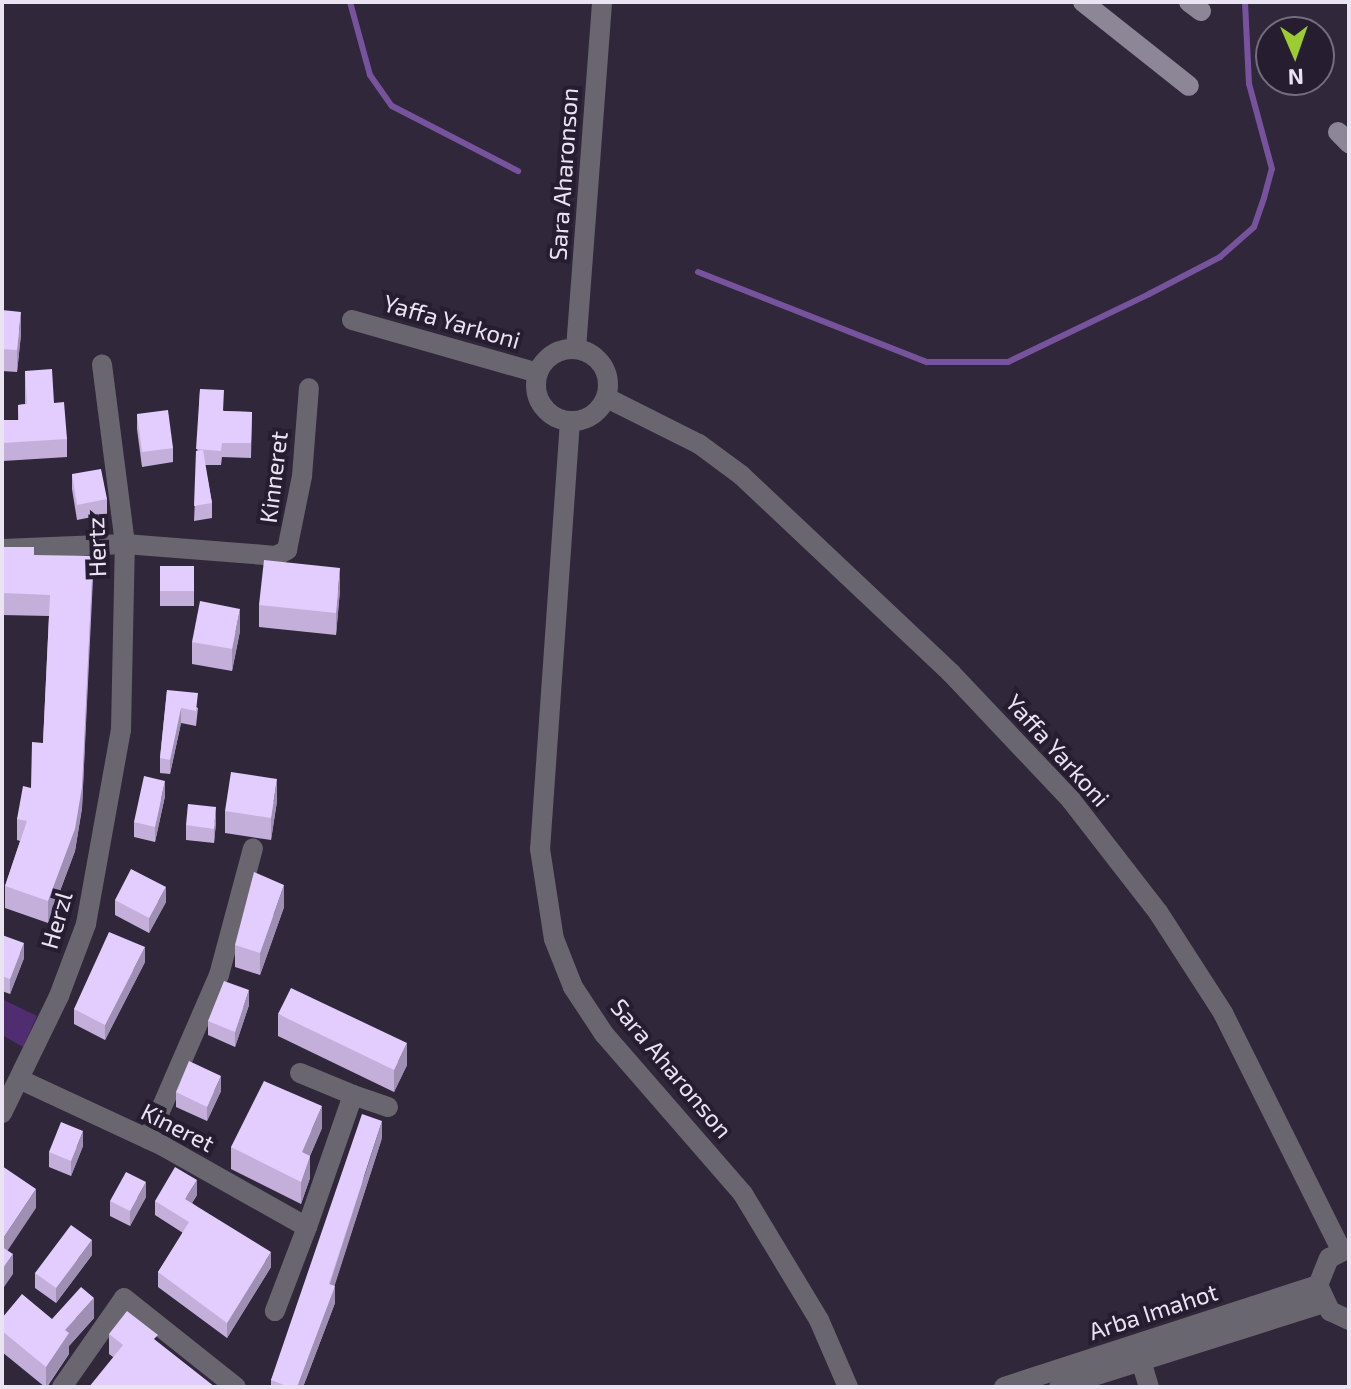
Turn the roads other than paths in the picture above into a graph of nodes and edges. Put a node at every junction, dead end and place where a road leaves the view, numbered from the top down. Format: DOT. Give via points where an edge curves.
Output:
graph roads {
  1 [pos="602,2"];
  2 [pos="1083,2"];
  3 [pos="1189,86"];
  4 [pos="352,320"];
  5 [pos="576,349"];
  6 [pos="102,364"];
  7 [pos="538,373"];
  8 [pos="309,388"];
  9 [pos="607,398"];
  10 [pos="570,421"];
  11 [pos="125,544"];
  12 [pos="2,549"];
  13 [pos="121,730"];
  14 [pos="253,848"];
  15 [pos="300,1073"];
  16 [pos="21,1080"];
  17 [pos="353,1095"];
  18 [pos="388,1107"];
  19 [pos="2,1113"];
  20 [pos="148,1139"];
  21 [pos="307,1227"];
  22 [pos="1345,1249"];
  23 [pos="1321,1294"];
  24 [pos="275,1311"];
  25 [pos="1349,1320"];
  26 [pos="1141,1361"];
  27 [pos="62,1387"];
  28 [pos="236,1387"];
  29 [pos="848,1387"];
  30 [pos="1004,1387"];
  31 [pos="1059,1387"];
  32 [pos="1149,1387"];
  1 -- 5 [label="street, Sara Aharonson"];
  2 -- 3 [label="main road"];
  4 -- 7 [label="street, Yaffa Yarkoni"];
  5 -- 7 [label="street" via="557,351"];
  5 -- 9 [label="street" via="598,358 606,370"];
  6 -- 11 [label="street, Hertz"];
  7 -- 10 [label="street" via="538,400 547,412"];
  8 -- 11 [label="street, Kinneret" via="302,476 287,550 276,556"];
  9 -- 10 [label="street" via="587,419"];
  9 -- 22 [label="street, Yaffa Yarkoni" via="699,444 752,484 951,673 1071,800 1158,912 1223,1013"];
  10 -- 29 [label="street, Sara Aharonson" via="540,849 554,939 573,987 604,1034 743,1194 819,1320"];
  11 -- 12 [label="street"];
  11 -- 13 [label="street, Hertz"];
  13 -- 16 [label="street, Herzl" via="86,924"];
  14 -- 20 [label="street" via="219,975"];
  15 -- 17 [label="street"];
  16 -- 19 [label="street, Herzl"];
  16 -- 20 [label="street, Kineret"];
  17 -- 18 [label="street"];
  17 -- 21 [label="street"];
  20 -- 21 [label="street, Kineret"];
  21 -- 24 [label="street"];
  22 -- 23 [label="street" via="1329,1258"];
  23 -- 25 [label="street"];
  23 -- 26 [label="street, Arba Imahot"];
  23 -- 30 [label="street, Arba Imahot"];
  26 -- 31 [label="street, Arba Imahot"];
  26 -- 32 [label="street"];
  27 -- 28 [label="street" via="124,1298"];
}
